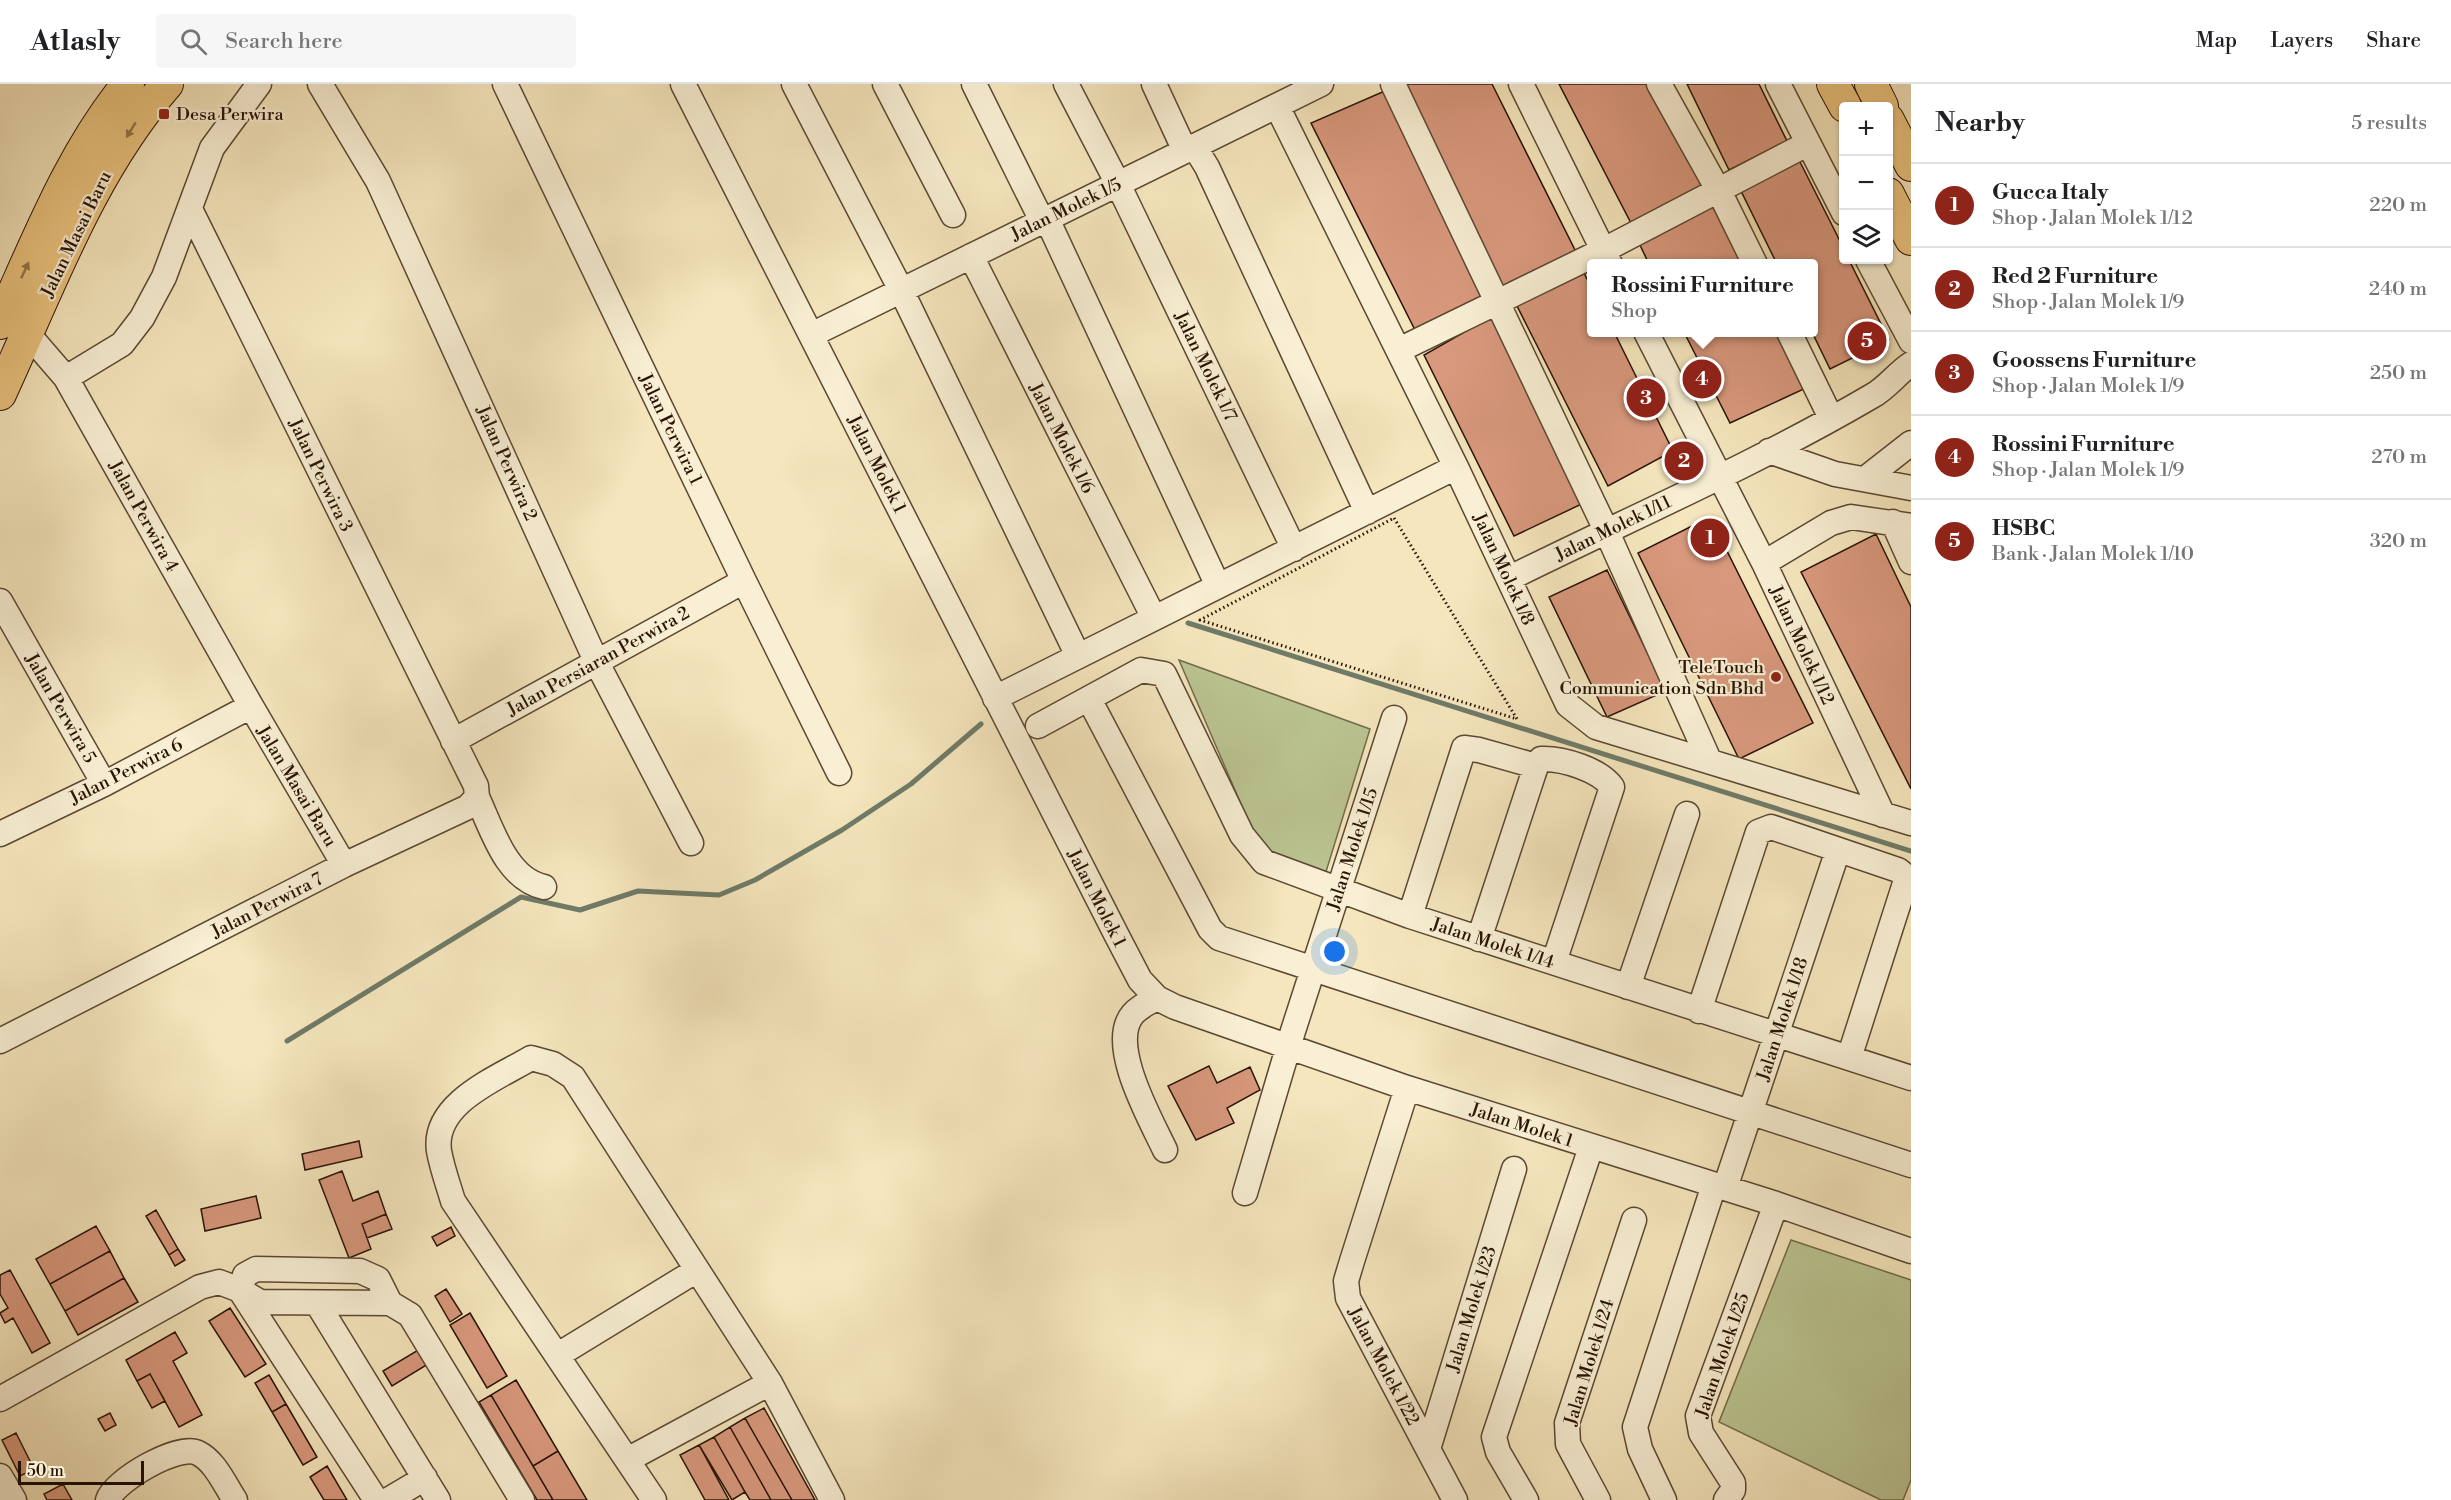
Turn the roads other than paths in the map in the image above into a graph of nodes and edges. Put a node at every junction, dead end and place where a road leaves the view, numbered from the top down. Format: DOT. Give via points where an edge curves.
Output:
graph roads {
  1 [pos="128,84"];
  2 [pos="167,84"];
  3 [pos="259,84"];
  4 [pos="320,84"];
  5 [pos="505,84"];
  6 [pos="683,84"];
  7 [pos="794,84"];
  8 [pos="885,84"];
  9 [pos="974,84"];
  10 [pos="1066,84"];
  11 [pos="1154,84"];
  12 [pos="1393,84"];
  13 [pos="1521,84"];
  14 [pos="1659,84"];
  15 [pos="1778,84"];
  16 [pos="1833,84"];
  17 [pos="1871,84"];
  18 [pos="1309,87"];
  19 [pos="1843,102"];
  20 [pos="1880,102"];
  21 [pos="1277,106"];
  22 [pos="1893,130"];
  23 [pos="1807,144"];
  24 [pos="1190,148"];
  25 [pos="1911,165"];
  26 [pos="1118,184"];
  27 [pos="1719,191"];
  28 [pos="1893,204"];
  29 [pos="190,209"];
  30 [pos="1842,210"];
  31 [pos="953,215"];
  32 [pos="1045,220"];
  33 [pos="1911,239"];
  34 [pos="971,256"];
  35 [pos="1607,257"];
  36 [pos="1753,259"];
  37 [pos="1870,264"];
  38 [pos="1587,265"];
  39 [pos="901,290"];
  40 [pos="1497,303"];
  41 [pos="14,328"];
  42 [pos="811,335"];
  43 [pos="1648,337"];
  44 [pos="1791,337"];
  45 [pos="1911,341"];
  46 [pos="1399,350"];
  47 [pos="1911,364"];
  48 [pos="66,378"];
  49 [pos="1911,387"];
  50 [pos="0,394"];
  51 [pos="1875,394"];
  52 [pos="1831,418"];
  53 [pos="1911,443"];
  54 [pos="1769,451"];
  55 [pos="1456,468"];
  56 [pos="1719,476"];
  57 [pos="1865,479"];
  58 [pos="1911,488"];
  59 [pos="1367,512"];
  60 [pos="1902,524"];
  61 [pos="1606,530"];
  62 [pos="1294,549"];
  63 [pos="1911,562"];
  64 [pos="1764,563"];
  65 [pos="1510,578"];
  66 [pos="744,581"];
  67 [pos="1218,586"];
  68 [pos="0,601"];
  69 [pos="1154,618"];
  70 [pos="1078,656"];
  71 [pos="597,663"];
  72 [pos="995,698"];
  73 [pos="1089,699"];
  74 [pos="251,706"];
  75 [pos="1395,718"];
  76 [pos="1038,726"];
  77 [pos="453,741"];
  78 [pos="1709,760"];
  79 [pos="1536,766"];
  80 [pos="840,773"];
  81 [pos="104,784"];
  82 [pos="477,798"];
  83 [pos="1687,814"];
  84 [pos="1883,815"];
  85 [pos="1911,823"];
  86 [pos="0,834"];
  87 [pos="691,843"];
  88 [pos="1838,850"];
  89 [pos="344,865"];
  90 [pos="544,887"];
  91 [pos="1338,892"];
  92 [pos="1410,916"];
  93 [pos="1479,939"];
  94 [pos="1554,962"];
  95 [pos="1313,970"];
  96 [pos="1628,987"];
  97 [pos="1157,998"];
  98 [pos="1699,1011"];
  99 [pos="1776,1035"];
  100 [pos="0,1041"];
  101 [pos="1287,1048"];
  102 [pos="1850,1058"];
  103 [pos="1911,1078"];
  104 [pos="1407,1088"];
  105 [pos="1751,1113"];
  106 [pos="1591,1147"];
  107 [pos="1165,1150"];
  108 [pos="1911,1165"];
  109 [pos="1514,1169"];
  110 [pos="1720,1187"];
  111 [pos="1245,1193"];
  112 [pos="1776,1204"];
  113 [pos="1634,1220"];
  114 [pos="1911,1251"];
  115 [pos="697,1270"];
  116 [pos="240,1290"];
  117 [pos="317,1303"];
  118 [pos="390,1303"];
  119 [pos="558,1355"];
  120 [pos="770,1383"];
  121 [pos="0,1399"];
  122 [pos="1428,1449"];
  123 [pos="629,1459"];
  124 [pos="0,1476"];
  125 [pos="425,1478"];
  126 [pos="14,1500"];
  127 [pos="108,1500"];
  128 [pos="235,1500"];
  129 [pos="376,1500"];
  130 [pos="388,1500"];
  131 [pos="438,1500"];
  132 [pos="522,1500"];
  133 [pos="654,1500"];
  134 [pos="832,1500"];
  135 [pos="1455,1500"];
  136 [pos="1526,1500"];
  137 [pos="1598,1500"];
  138 [pos="1664,1500"];
  139 [pos="1726,1500"];
  41 -- 1 [label="main road, Jalan Masai Baru, one-way" via="65,183"];
  2 -- 41 [label="main road, Jalan Masai Baru, one-way" via="141,114"];
  3 -- 29 [label="street" via="212,148"];
  4 -- 71 [label="street, Jalan Perwira 2" via="378,181"];
  5 -- 66 [label="street, Jalan Perwira 1"];
  6 -- 42 [label="street, Jalan Molek 1"];
  7 -- 39 [label="street"];
  8 -- 31 [label="street"];
  9 -- 32 [label="street"];
  10 -- 26 [label="street, Jalan Molek 1/7"];
  11 -- 24 [label="street"];
  12 -- 40 [label="street"];
  13 -- 35 [label="street"];
  14 -- 27 [label="street"];
  15 -- 23 [label="street"];
  16 -- 19 [label="main road"];
  17 -- 20 [label="main road"];
  18 -- 21 [label="street, Jalan Molek 1/5"];
  21 -- 24 [label="street, Jalan Molek 1/5"];
  21 -- 46 [label="street, Jalan Molek 1/8"];
  22 -- 25 [label="main road"];
  23 -- 27 [label="street"];
  23 -- 30 [label="street"];
  24 -- 26 [label="street, Jalan Molek 1/5"];
  24 -- 59 [label="street" via="1212,178"];
  26 -- 32 [label="street, Jalan Molek 1/5"];
  26 -- 62 [label="street, Jalan Molek 1/7"];
  27 -- 35 [label="street"];
  27 -- 36 [label="street"];
  28 -- 33 [label="main road"];
  29 -- 48 [label="street" via="164,277 122,344"];
  29 -- 77 [label="street, Jalan Perwira 3"];
  32 -- 34 [label="street, Jalan Molek 1/5"];
  32 -- 67 [label="street"];
  34 -- 39 [label="street, Jalan Molek 1/5"];
  34 -- 69 [label="street, Jalan Molek 1/6"];
  37 -- 45 [label="street"];
  38 -- 40 [label="street"];
  39 -- 42 [label="street, Jalan Molek 1/5"];
  39 -- 70 [label="street"];
  40 -- 46 [label="street"];
  40 -- 61 [label="street"];
  41 -- 48 [label="street, Jalan Perwira 4"];
  41 -- 50 [label="main road, Jalan Masai Baru"];
  42 -- 72 [label="street, Jalan Molek 1"];
  43 -- 56 [label="street, Jalan Molek 1/12"];
  44 -- 52 [label="street"];
  46 -- 55 [label="street, Jalan Molek 1/8"];
  47 -- 51 [label="street, Jalan Molek 1/11"];
  48 -- 74 [label="street, Jalan Perwira 4"];
  49 -- 51 [label="street, Jalan Molek 1/11"];
  51 -- 52 [label="street, Jalan Molek 1/11"];
  52 -- 54 [label="street, Jalan Molek 1/11"];
  53 -- 57 [label="street"];
  54 -- 56 [label="street, Jalan Molek 1/11"];
  54 -- 57 [label="street" via="1835,474"];
  55 -- 59 [label="street"];
  55 -- 65 [label="street, Jalan Molek 1/8"];
  56 -- 61 [label="street, Jalan Molek 1/11"];
  56 -- 64 [label="street, Jalan Molek 1/12"];
  57 -- 58 [label="street"];
  59 -- 62 [label="street"];
  60 -- 63 [label="street"];
  60 -- 64 [label="street" via="1851,517 1831,523"];
  61 -- 65 [label="street, Jalan Molek 1/11"];
  61 -- 78 [label="street"];
  62 -- 67 [label="street"];
  64 -- 84 [label="street, Jalan Molek 1/12"];
  65 -- 78 [label="street, Jalan Molek 1/8" via="1560,692 1579,716 1596,726"];
  66 -- 71 [label="street, Jalan Persiaran Perwira 2"];
  66 -- 80 [label="street, Jalan Perwira 1"];
  67 -- 69 [label="street"];
  68 -- 81 [label="street, Jalan Perwira 5"];
  69 -- 70 [label="street"];
  70 -- 72 [label="street"];
  71 -- 77 [label="street, Jalan Persiaran Perwira 2"];
  71 -- 87 [label="street, Jalan Perwira 2"];
  72 -- 97 [label="street, Jalan Molek 1" via="1130,962"];
  73 -- 76 [label="street"];
  73 -- 91 [label="street, Jalan Molek 1/14" via="1141,670 1164,674 1242,835 1254,852 1264,862"];
  73 -- 95 [label="street" via="1210,929 1219,938"];
  74 -- 81 [label="street, Jalan Perwira 6"];
  74 -- 89 [label="street, Jalan Masai Baru"];
  75 -- 91 [label="street, Jalan Molek 1/15"];
  77 -- 82 [label="street" via="476,786"];
  78 -- 84 [label="street, Jalan Molek 1/8"];
  79 -- 92 [label="street" via="1464,748"];
  79 -- 93 [label="street"];
  79 -- 94 [label="street" via="1541,759 1551,759 1595,773 1612,787"];
  81 -- 86 [label="street, Jalan Perwira 6"];
  82 -- 89 [label="street, Jalan Perwira 7" via="468,807"];
  82 -- 90 [label="street" via="498,843 520,877"];
  83 -- 96 [label="street"];
  84 -- 85 [label="street, Jalan Molek 1/8"];
  88 -- 98 [label="street" via="1771,827 1758,832"];
  88 -- 99 [label="street, Jalan Molek 1/18"];
  88 -- 102 [label="street" via="1908,877"];
  89 -- 100 [label="street, Jalan Perwira 7"];
  91 -- 92 [label="street, Jalan Molek 1/14"];
  91 -- 95 [label="street, Jalan Molek 1/15"];
  92 -- 93 [label="street, Jalan Molek 1/14"];
  93 -- 94 [label="street, Jalan Molek 1/14"];
  94 -- 96 [label="street, Jalan Molek 1/14"];
  95 -- 101 [label="street, Jalan Molek 1/15"];
  95 -- 105 [label="street"];
  96 -- 98 [label="street, Jalan Molek 1/14"];
  97 -- 101 [label="street, Jalan Molek 1"];
  97 -- 107 [label="street" via="1132,1015 1125,1042 1130,1072"];
  98 -- 99 [label="street, Jalan Molek 1/14"];
  99 -- 102 [label="street, Jalan Molek 1/14"];
  99 -- 105 [label="street, Jalan Molek 1/18"];
  101 -- 104 [label="street, Jalan Molek 1"];
  101 -- 111 [label="street, Jalan Molek 1/15"];
  102 -- 103 [label="street, Jalan Molek 1/14"];
  104 -- 106 [label="street, Jalan Molek 1"];
  104 -- 122 [label="street, Jalan Molek 1/22" via="1346,1281 1348,1298"];
  105 -- 108 [label="street"];
  105 -- 110 [label="street, Jalan Molek 1/18"];
  106 -- 110 [label="street, Jalan Molek 1"];
  106 -- 136 [label="street" via="1494,1437 1498,1452"];
  109 -- 122 [label="street, Jalan Molek 1/23"];
  110 -- 112 [label="street, Jalan Molek 1"];
  110 -- 138 [label="street, Jalan Molek 1/18" via="1635,1427 1640,1449"];
  112 -- 114 [label="street, Jalan Molek 1"];
  112 -- 139 [label="street, Jalan Molek 1/25" via="1698,1416 1701,1433 1733,1483"];
  113 -- 137 [label="street, Jalan Molek 1/24" via="1568,1423 1568,1444"];
  115 -- 119 [label="street"];
  115 -- 119 [label="street" via="573,1077 553,1064 531,1058 464,1099 442,1122 439,1149 453,1201"];
  115 -- 120 [label="street"];
  116 -- 117 [label="street" via="260,1302"];
  116 -- 118 [label="street" via="245,1275 256,1269 360,1271 378,1279"];
  116 -- 121 [label="street" via="219,1282 200,1287"];
  116 -- 129 [label="street"];
  117 -- 118 [label="street"];
  117 -- 125 [label="street"];
  118 -- 132 [label="street" via="410,1316"];
  119 -- 123 [label="street"];
  120 -- 123 [label="street"];
  120 -- 134 [label="street"];
  122 -- 135 [label="street, Jalan Molek 1/22"];
  123 -- 133 [label="street"];
  124 -- 126 [label="street"];
  125 -- 130 [label="street"];
  125 -- 131 [label="street"];
  127 -- 128 [label="street" via="113,1490 131,1477 183,1450 198,1452 214,1467"];
}
